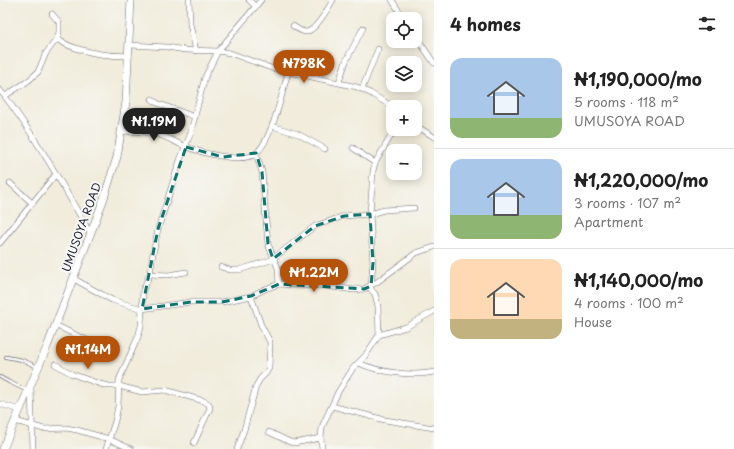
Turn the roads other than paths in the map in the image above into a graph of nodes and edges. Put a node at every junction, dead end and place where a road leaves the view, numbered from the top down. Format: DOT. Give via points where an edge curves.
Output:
graph roads {
  1 [pos="131,0"];
  2 [pos="189,0"];
  3 [pos="249,0"];
  4 [pos="261,0"];
  5 [pos="333,0"];
  6 [pos="392,0"];
  7 [pos="256,7"];
  8 [pos="400,12"];
  9 [pos="52,14"];
  10 [pos="293,26"];
  11 [pos="363,28"];
  12 [pos="57,39"];
  13 [pos="130,45"];
  14 [pos="422,46"];
  15 [pos="378,49"];
  16 [pos="196,51"];
  17 [pos="218,51"];
  18 [pos="129,56"];
  19 [pos="434,64"];
  20 [pos="288,72"];
  21 [pos="339,82"];
  22 [pos="362,89"];
  23 [pos="0,90"];
  24 [pos="5,96"];
  25 [pos="152,99"];
  26 [pos="386,102"];
  27 [pos="195,116"];
  28 [pos="272,126"];
  29 [pos="422,129"];
  30 [pos="122,131"];
  31 [pos="391,136"];
  32 [pos="434,137"];
  33 [pos="186,147"];
  34 [pos="353,148"];
  35 [pos="324,149"];
  36 [pos="256,153"];
  37 [pos="375,163"];
  38 [pos="56,174"];
  39 [pos="10,183"];
  40 [pos="32,203"];
  41 [pos="414,208"];
  42 [pos="370,214"];
  43 [pos="90,233"];
  44 [pos="1,240"];
  45 [pos="434,247"];
  46 [pos="274,258"];
  47 [pos="221,267"];
  48 [pos="186,272"];
  49 [pos="150,274"];
  50 [pos="74,279"];
  51 [pos="279,284"];
  52 [pos="370,287"];
  53 [pos="252,296"];
  54 [pos="142,309"];
  55 [pos="434,311"];
  56 [pos="55,325"];
  57 [pos="378,335"];
  58 [pos="95,344"];
  59 [pos="6,357"];
  60 [pos="359,363"];
  61 [pos="55,364"];
  62 [pos="39,367"];
  63 [pos="434,372"];
  64 [pos="0,377"];
  65 [pos="119,386"];
  66 [pos="30,389"];
  67 [pos="0,404"];
  68 [pos="332,406"];
  69 [pos="20,410"];
  70 [pos="16,421"];
  71 [pos="33,426"];
  72 [pos="434,428"];
  73 [pos="269,432"];
  74 [pos="321,438"];
  75 [pos="109,439"];
  76 [pos="194,443"];
  77 [pos="4,449"];
  78 [pos="33,449"];
  79 [pos="106,449"];
  80 [pos="131,449"];
  81 [pos="236,449"];
  82 [pos="322,449"];
  1 -- 13 [label="main road, UMUSOYA ROAD"];
  2 -- 16 [label="street" via="190,24"];
  3 -- 7 [label="street"];
  4 -- 7 [label="street"];
  5 -- 10 [label="street" via="320,20 308,31"];
  6 -- 8 [label="street"];
  7 -- 17 [label="street"];
  9 -- 12 [label="street" via="59,22"];
  11 -- 21 [label="street" via="346,61"];
  12 -- 18 [label="street" via="96,53"];
  12 -- 24 [label="street" via="46,53 38,72"];
  13 -- 16 [label="street"];
  13 -- 18 [label="main road, UMUSOYA ROAD"];
  14 -- 19 [label="street"];
  15 -- 22 [label="street"];
  16 -- 17 [label="street"];
  17 -- 20 [label="street"];
  17 -- 27 [label="street" via="205,77"];
  18 -- 30 [label="main road, UMUSOYA ROAD"];
  20 -- 21 [label="street"];
  20 -- 28 [label="street"];
  21 -- 22 [label="street"];
  22 -- 26 [label="street"];
  23 -- 24 [label="street"];
  24 -- 38 [label="street" via="32,133"];
  25 -- 27 [label="street"];
  27 -- 33 [label="street"];
  28 -- 35 [label="street" via="298,134"];
  28 -- 36 [label="street"];
  29 -- 32 [label="street"];
  30 -- 33 [label="street" via="158,134"];
  30 -- 43 [label="main road, UMUSOYA ROAD" via="110,180"];
  31 -- 37 [label="street"];
  33 -- 36 [label="street" via="223,157 238,158"];
  33 -- 49 [label="street" via="158,229"];
  34 -- 37 [label="street"];
  36 -- 46 [label="street" via="262,172 268,244"];
  37 -- 42 [label="street"];
  38 -- 40 [label="street"];
  38 -- 43 [label="street"];
  39 -- 40 [label="street"];
  40 -- 44 [label="street"];
  41 -- 42 [label="street" via="384,210"];
  42 -- 46 [label="street" via="344,216 315,226"];
  42 -- 52 [label="street" via="373,263"];
  43 -- 50 [label="main road, UMUSOYA ROAD"];
  45 -- 52 [label="street" via="424,249 408,258"];
  46 -- 47 [label="street" via="239,270"];
  46 -- 51 [label="street" via="278,268"];
  48 -- 49 [label="street" via="176,275"];
  49 -- 54 [label="street" via="143,290"];
  50 -- 54 [label="street" via="112,300"];
  50 -- 56 [label="main road, UMUSOYA ROAD"];
  51 -- 52 [label="street" via="318,285 354,290"];
  51 -- 53 [label="street"];
  52 -- 57 [label="street" via="378,306"];
  53 -- 54 [label="street" via="222,302 191,302"];
  53 -- 81 [label="street" via="261,325 270,342 269,368 256,386"];
  54 -- 65 [label="street" via="138,337 122,372"];
  55 -- 57 [label="street" via="406,327"];
  56 -- 58 [label="street"];
  56 -- 62 [label="main road, UMUSOYA ROAD"];
  57 -- 60 [label="street"];
  59 -- 62 [label="lane"];
  60 -- 63 [label="street" via="369,368 409,375"];
  60 -- 68 [label="street" via="346,377"];
  61 -- 65 [label="street" via="72,374 100,384"];
  62 -- 66 [label="main road, UMUSOYA ROAD"];
  64 -- 66 [label="lane"];
  65 -- 75 [label="street" via="115,421"];
  65 -- 76 [label="street" via="142,392 170,391 209,404 209,411"];
  66 -- 69 [label="main road, UMUSOYA ROAD"];
  66 -- 71 [label="street"];
  67 -- 69 [label="street"];
  68 -- 72 [label="street" via="385,420"];
  68 -- 74 [label="street" via="322,427"];
  69 -- 70 [label="main road, UMUSOYA ROAD"];
  70 -- 71 [label="street"];
  70 -- 77 [label="main road, UMUSOYA ROAD"];
  71 -- 75 [label="street" via="49,430 66,428"];
  71 -- 78 [label="street"];
  73 -- 74 [label="street" via="294,443"];
  74 -- 82 [label="street"];
  75 -- 79 [label="street"];
  75 -- 80 [label="street"];
}
